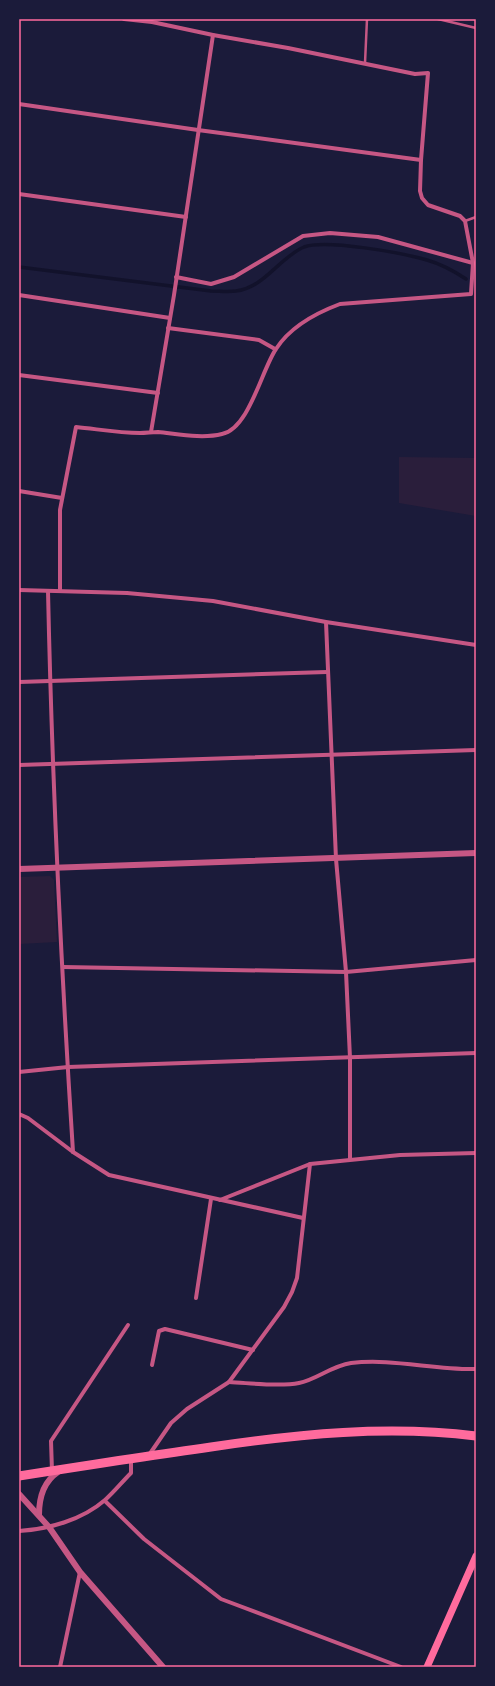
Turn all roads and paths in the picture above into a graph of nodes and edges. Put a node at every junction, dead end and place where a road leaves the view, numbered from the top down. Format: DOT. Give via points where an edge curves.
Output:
graph roads {
  1 [pos="124,19"];
  2 [pos="366,19"];
  3 [pos="438,19"];
  4 [pos="153,21"];
  5 [pos="476,28"];
  6 [pos="213,35"];
  7 [pos="365,63"];
  8 [pos="19,104"];
  9 [pos="198,130"];
  10 [pos="421,160"];
  11 [pos="19,194"];
  12 [pos="186,217"];
  13 [pos="476,217"];
  14 [pos="465,221"];
  15 [pos="473,263"];
  16 [pos="176,277"];
  17 [pos="19,295"];
  18 [pos="170,318"];
  19 [pos="168,328"];
  20 [pos="276,349"];
  21 [pos="19,375"];
  22 [pos="158,393"];
  23 [pos="151,432"];
  24 [pos="19,491"];
  25 [pos="62,498"];
  26 [pos="19,590"];
  27 [pos="48,591"];
  28 [pos="60,591"];
  29 [pos="326,622"];
  30 [pos="476,646"];
  31 [pos="327,672"];
  32 [pos="50,681"];
  33 [pos="19,682"];
  34 [pos="476,750"];
  35 [pos="331,754"];
  36 [pos="54,764"];
  37 [pos="19,765"];
  38 [pos="476,853"];
  39 [pos="336,859"];
  40 [pos="58,868"];
  41 [pos="19,869"];
  42 [pos="476,960"];
  43 [pos="63,967"];
  44 [pos="346,972"];
  45 [pos="476,1053"];
  46 [pos="350,1058"];
  47 [pos="68,1067"];
  48 [pos="19,1072"];
  49 [pos="19,1114"];
  50 [pos="73,1152"];
  51 [pos="476,1153"];
  52 [pos="350,1159"];
  53 [pos="310,1164"];
  54 [pos="211,1199"];
  55 [pos="219,1200"];
  56 [pos="303,1218"];
  57 [pos="196,1298"];
  58 [pos="128,1324"];
  59 [pos="253,1350"];
  60 [pos="152,1365"];
  61 [pos="476,1368"];
  62 [pos="229,1382"];
  63 [pos="462,1434"];
  64 [pos="476,1436"];
  65 [pos="476,1442"];
  66 [pos="148,1455"];
  67 [pos="131,1458"];
  68 [pos="57,1470"];
  69 [pos="19,1476"];
  70 [pos="19,1494"];
  71 [pos="105,1501"];
  72 [pos="39,1515"];
  73 [pos="49,1527"];
  74 [pos="19,1531"];
  75 [pos="476,1556"];
  76 [pos="80,1572"];
  77 [pos="60,1667"];
  78 [pos="163,1667"];
  79 [pos="401,1667"];
  80 [pos="427,1667"];
  1 -- 4 [label="street"];
  2 -- 7 [label="lane"];
  3 -- 5 [label="lane"];
  4 -- 6 [label="street"];
  6 -- 7 [label="street"];
  6 -- 9 [label="street"];
  7 -- 10 [label="street" via="415,74 428,73"];
  8 -- 9 [label="street"];
  9 -- 10 [label="street"];
  9 -- 12 [label="street"];
  10 -- 14 [label="street" via="422,198 428,205 460,216"];
  11 -- 12 [label="street"];
  12 -- 16 [label="street"];
  13 -- 14 [label="lane"];
  14 -- 15 [label="street"];
  15 -- 16 [label="street" via="378,237 330,233 302,236 234,277 211,284"];
  15 -- 20 [label="street" via="471,294 340,304 320,312 290,332"];
  16 -- 18 [label="street"];
  17 -- 18 [label="street"];
  18 -- 19 [label="street"];
  19 -- 20 [label="street" via="259,340"];
  19 -- 22 [label="street"];
  20 -- 23 [label="street" via="250,406 235,427 223,434"];
  21 -- 22 [label="street"];
  22 -- 23 [label="street"];
  23 -- 25 [label="street" via="76,427"];
  24 -- 25 [label="street"];
  25 -- 28 [label="street"];
  26 -- 27 [label="street"];
  27 -- 28 [label="street"];
  27 -- 32 [label="street"];
  28 -- 29 [label="street" via="127,593 213,601"];
  29 -- 30 [label="street"];
  29 -- 31 [label="street"];
  31 -- 32 [label="street"];
  31 -- 35 [label="street"];
  32 -- 33 [label="street"];
  32 -- 36 [label="street"];
  34 -- 35 [label="street"];
  35 -- 36 [label="street"];
  35 -- 39 [label="street"];
  36 -- 37 [label="street"];
  36 -- 40 [label="street"];
  38 -- 39 [label="street"];
  39 -- 40 [label="street"];
  39 -- 44 [label="street"];
  40 -- 41 [label="street"];
  40 -- 43 [label="street"];
  42 -- 44 [label="street"];
  43 -- 44 [label="street"];
  43 -- 47 [label="street"];
  44 -- 46 [label="street"];
  45 -- 46 [label="street"];
  46 -- 47 [label="street"];
  46 -- 52 [label="street"];
  47 -- 48 [label="street"];
  47 -- 50 [label="street"];
  49 -- 50 [label="street"];
  50 -- 54 [label="street" via="109,1175"];
  51 -- 52 [label="street"];
  52 -- 53 [label="street"];
  53 -- 55 [label="street"];
  53 -- 56 [label="street"];
  54 -- 55 [label="street"];
  54 -- 57 [label="street"];
  55 -- 56 [label="street"];
  56 -- 59 [label="street" via="297,1278 292,1292"];
  58 -- 68 [label="street" via="51,1441"];
  59 -- 60 [label="street" via="165,1329 159,1331"];
  59 -- 62 [label="street"];
  61 -- 62 [label="street" via="362,1362 333,1368 300,1383"];
  62 -- 66 [label="street" via="187,1409 171,1423"];
  63 -- 64 [label="highway"];
  63 -- 65 [label="highway"];
  63 -- 66 [label="highway" via="331,1432"];
  66 -- 67 [label="highway"];
  67 -- 68 [label="highway"];
  67 -- 71 [label="street" via="131,1473"];
  68 -- 69 [label="highway"];
  68 -- 72 [label="street" via="50,1477 39,1500"];
  70 -- 72 [label="street"];
  71 -- 73 [label="street" via="80,1516"];
  71 -- 79 [label="street" via="144,1539 221,1599"];
  72 -- 73 [label="street"];
  73 -- 74 [label="street"];
  73 -- 76 [label="street"];
  75 -- 80 [label="main road"];
  76 -- 77 [label="street"];
  76 -- 78 [label="street"];
}
